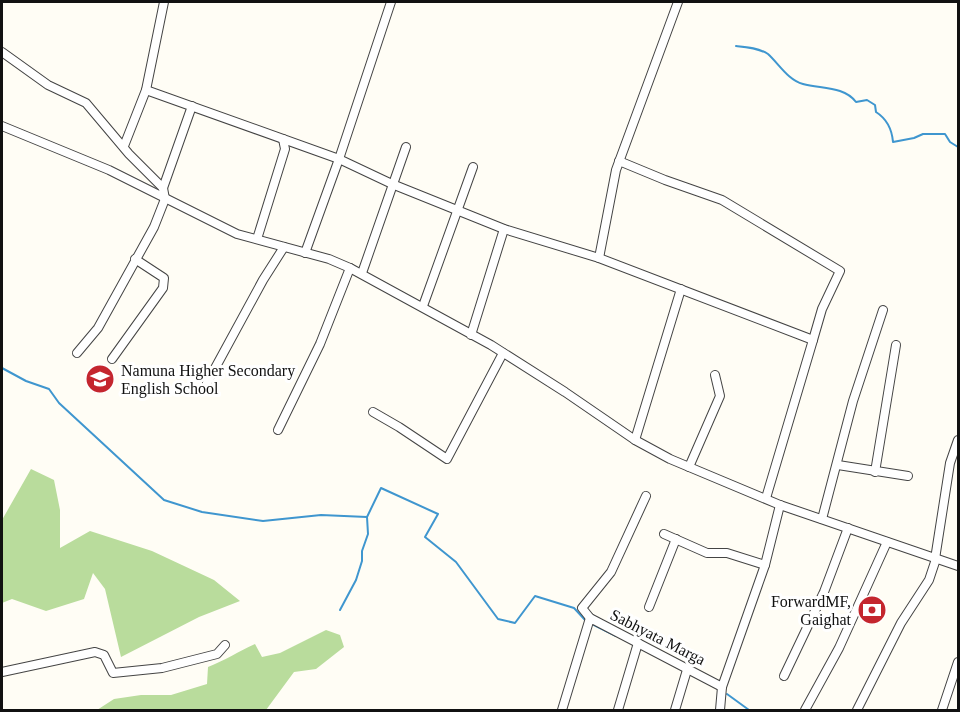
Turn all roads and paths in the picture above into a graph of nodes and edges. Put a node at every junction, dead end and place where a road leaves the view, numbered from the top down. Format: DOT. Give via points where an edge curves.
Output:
graph roads {
  1 [pos="164,2"];
  2 [pos="391,2"];
  3 [pos="678,2"];
  4 [pos="2,52"];
  5 [pos="146,90"];
  6 [pos="192,106"];
  7 [pos="2,126"];
  8 [pos="283,139"];
  9 [pos="124,146"];
  10 [pos="406,147"];
  11 [pos="339,159"];
  12 [pos="619,161"];
  13 [pos="473,166"];
  14 [pos="392,184"];
  15 [pos="163,188"];
  16 [pos="165,199"];
  17 [pos="457,211"];
  18 [pos="504,229"];
  19 [pos="256,239"];
  20 [pos="284,247"];
  21 [pos="305,253"];
  22 [pos="599,258"];
  23 [pos="135,259"];
  24 [pos="350,267"];
  25 [pos="362,273"];
  26 [pos="681,289"];
  27 [pos="423,306"];
  28 [pos="883,310"];
  29 [pos="471,335"];
  30 [pos="813,340"];
  31 [pos="896,345"];
  32 [pos="77,353"];
  33 [pos="502,353"];
  34 [pos="112,359"];
  35 [pos="715,375"];
  36 [pos="207,383"];
  37 [pos="373,412"];
  38 [pos="278,430"];
  39 [pos="635,440"];
  40 [pos="958,440"];
  41 [pos="838,465"];
  42 [pos="688,467"];
  43 [pos="875,472"];
  44 [pos="908,476"];
  45 [pos="646,496"];
  46 [pos="766,498"];
  47 [pos="780,505"];
  48 [pos="822,519"];
  49 [pos="848,528"];
  50 [pos="664,534"];
  51 [pos="676,539"];
  52 [pos="887,542"];
  53 [pos="936,559"];
  54 [pos="765,565"];
  55 [pos="958,566"];
  56 [pos="649,607"];
  57 [pos="590,618"];
  58 [pos="638,643"];
  59 [pos="225,645"];
  60 [pos="958,662"];
  61 [pos="687,670"];
  62 [pos="2,672"];
  63 [pos="784,676"];
  64 [pos="722,687"];
  65 [pos="562,711"];
  66 [pos="618,711"];
  67 [pos="675,711"];
  68 [pos="720,711"];
  69 [pos="805,711"];
  70 [pos="857,711"];
  71 [pos="942,711"];
  1 -- 5 [label="street"];
  2 -- 11 [label="street"];
  3 -- 12 [label="street"];
  4 -- 9 [label="street" via="48,85 86,103"];
  5 -- 6 [label="street"];
  5 -- 9 [label="street"];
  6 -- 8 [label="street"];
  6 -- 15 [label="street"];
  7 -- 16 [label="street" via="109,170"];
  8 -- 11 [label="street"];
  8 -- 19 [label="street" via="285,149"];
  9 -- 15 [label="street"];
  10 -- 14 [label="street"];
  11 -- 14 [label="street"];
  11 -- 21 [label="street"];
  12 -- 22 [label="street"];
  12 -- 30 [label="street" via="722,200 840,271"];
  13 -- 17 [label="street"];
  14 -- 17 [label="street"];
  14 -- 25 [label="street"];
  15 -- 16 [label="street"];
  16 -- 19 [label="street" via="237,234"];
  16 -- 23 [label="street"];
  17 -- 18 [label="street"];
  17 -- 27 [label="street"];
  18 -- 22 [label="street"];
  18 -- 29 [label="street"];
  19 -- 20 [label="street"];
  20 -- 21 [label="street"];
  20 -- 36 [label="street"];
  21 -- 24 [label="street"];
  22 -- 26 [label="street"];
  23 -- 32 [label="street" via="98,328"];
  23 -- 34 [label="street" via="164,278 163,288"];
  24 -- 25 [label="street"];
  24 -- 38 [label="street" via="320,344"];
  25 -- 27 [label="street"];
  26 -- 30 [label="street"];
  26 -- 39 [label="street"];
  27 -- 29 [label="street"];
  28 -- 41 [label="street"];
  29 -- 33 [label="street"];
  30 -- 46 [label="street"];
  31 -- 43 [label="street"];
  33 -- 37 [label="street" via="447,459"];
  33 -- 39 [label="street"];
  35 -- 42 [label="street" via="720,396"];
  39 -- 42 [label="street"];
  40 -- 53 [label="street" via="950,463"];
  41 -- 43 [label="street"];
  41 -- 48 [label="street"];
  42 -- 46 [label="street"];
  43 -- 44 [label="street"];
  45 -- 57 [label="street" via="612,572 582,608"];
  46 -- 47 [label="street"];
  47 -- 48 [label="street"];
  47 -- 54 [label="street, Sabhyata Marga"];
  48 -- 49 [label="street"];
  49 -- 52 [label="street"];
  49 -- 63 [label="street" via="824,592"];
  50 -- 51 [label="street"];
  51 -- 54 [label="street" via="707,553 727,553"];
  51 -- 56 [label="street"];
  52 -- 53 [label="street"];
  52 -- 69 [label="street" via="839,648"];
  53 -- 55 [label="street"];
  53 -- 70 [label="street" via="929,579 901,623"];
  54 -- 64 [label="street, Sabhyata Marga"];
  57 -- 58 [label="street, Sabhyata Marga"];
  57 -- 65 [label="street, Sabhyata Marga"];
  58 -- 61 [label="street, Sabhyata Marga"];
  58 -- 66 [label="street"];
  59 -- 62 [label="street" via="217,654 162,668 113,673 104,656 95,652"];
  60 -- 71 [label="street"];
  61 -- 64 [label="street, Sabhyata Marga"];
  61 -- 67 [label="street"];
  64 -- 68 [label="street"];
}
